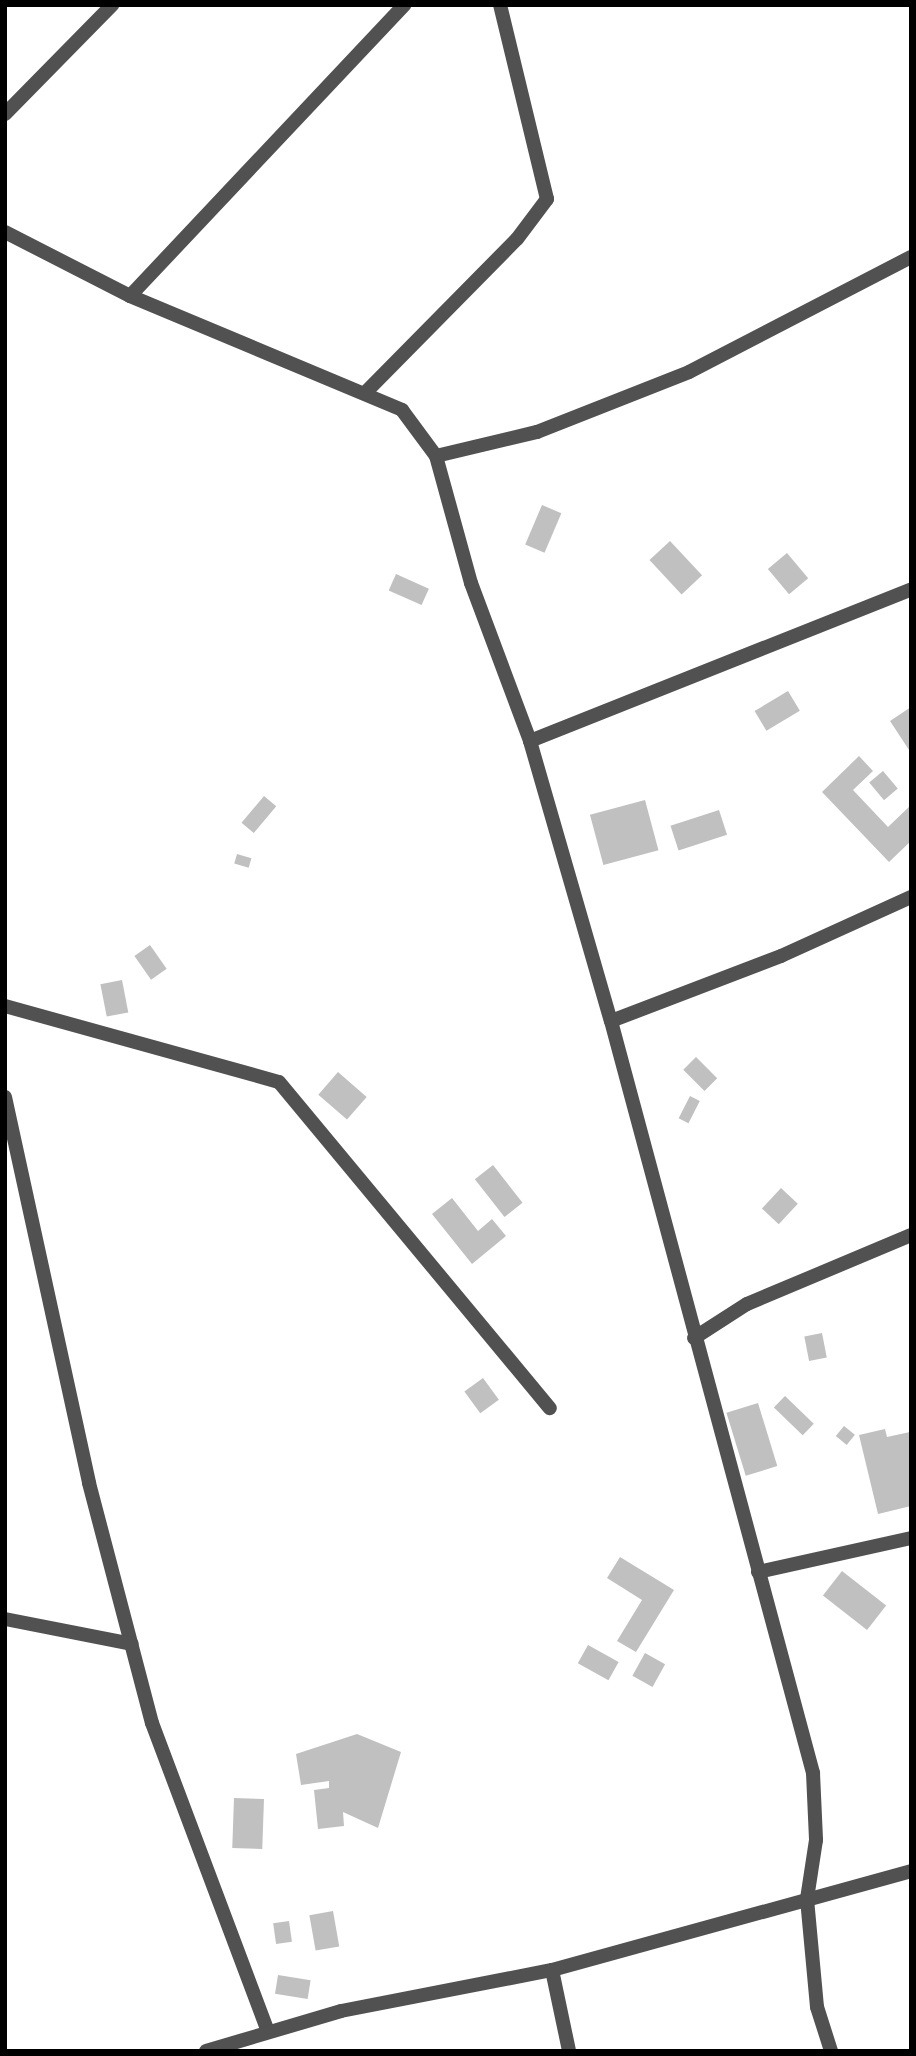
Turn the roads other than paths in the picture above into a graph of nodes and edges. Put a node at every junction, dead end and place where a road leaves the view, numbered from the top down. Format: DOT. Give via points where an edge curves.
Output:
graph roads {
  1 [pos="112,5"];
  2 [pos="404,5"];
  3 [pos="500,5"];
  4 [pos="5,114"];
  5 [pos="5,232"];
  6 [pos="911,257"];
  7 [pos="130,296"];
  8 [pos="365,393"];
  9 [pos="436,456"];
  10 [pos="911,589"];
  11 [pos="530,741"];
  12 [pos="911,897"];
  13 [pos="5,1006"];
  14 [pos="611,1021"];
  15 [pos="5,1097"];
  16 [pos="911,1235"];
  17 [pos="694,1338"];
  18 [pos="550,1408"];
  19 [pos="911,1538"];
  20 [pos="758,1572"];
  21 [pos="5,1619"];
  22 [pos="132,1644"];
  23 [pos="911,1871"];
  24 [pos="807,1899"];
  25 [pos="552,1970"];
  26 [pos="268,2031"];
  27 [pos="206,2051"];
  28 [pos="569,2051"];
  29 [pos="831,2051"];
  1 -- 4 [label="street"];
  2 -- 7 [label="street"];
  3 -- 8 [label="street" via="547,199 517,239"];
  5 -- 7 [label="street"];
  6 -- 9 [label="street" via="689,372 537,432"];
  7 -- 8 [label="street"];
  8 -- 9 [label="street" via="402,410"];
  9 -- 11 [label="street" via="471,583"];
  10 -- 11 [label="street"];
  11 -- 14 [label="street"];
  12 -- 14 [label="street" via="781,956"];
  13 -- 18 [label="street" via="279,1082"];
  14 -- 17 [label="street"];
  15 -- 22 [label="street" via="89,1483"];
  16 -- 17 [label="street" via="747,1304"];
  17 -- 20 [label="street"];
  19 -- 20 [label="street"];
  20 -- 24 [label="street" via="813,1773 816,1840"];
  21 -- 22 [label="street"];
  22 -- 26 [label="street" via="152,1723"];
  23 -- 24 [label="street"];
  24 -- 25 [label="street"];
  24 -- 29 [label="street" via="817,2007"];
  25 -- 26 [label="street"];
  25 -- 28 [label="street"];
  26 -- 27 [label="street"];
}
